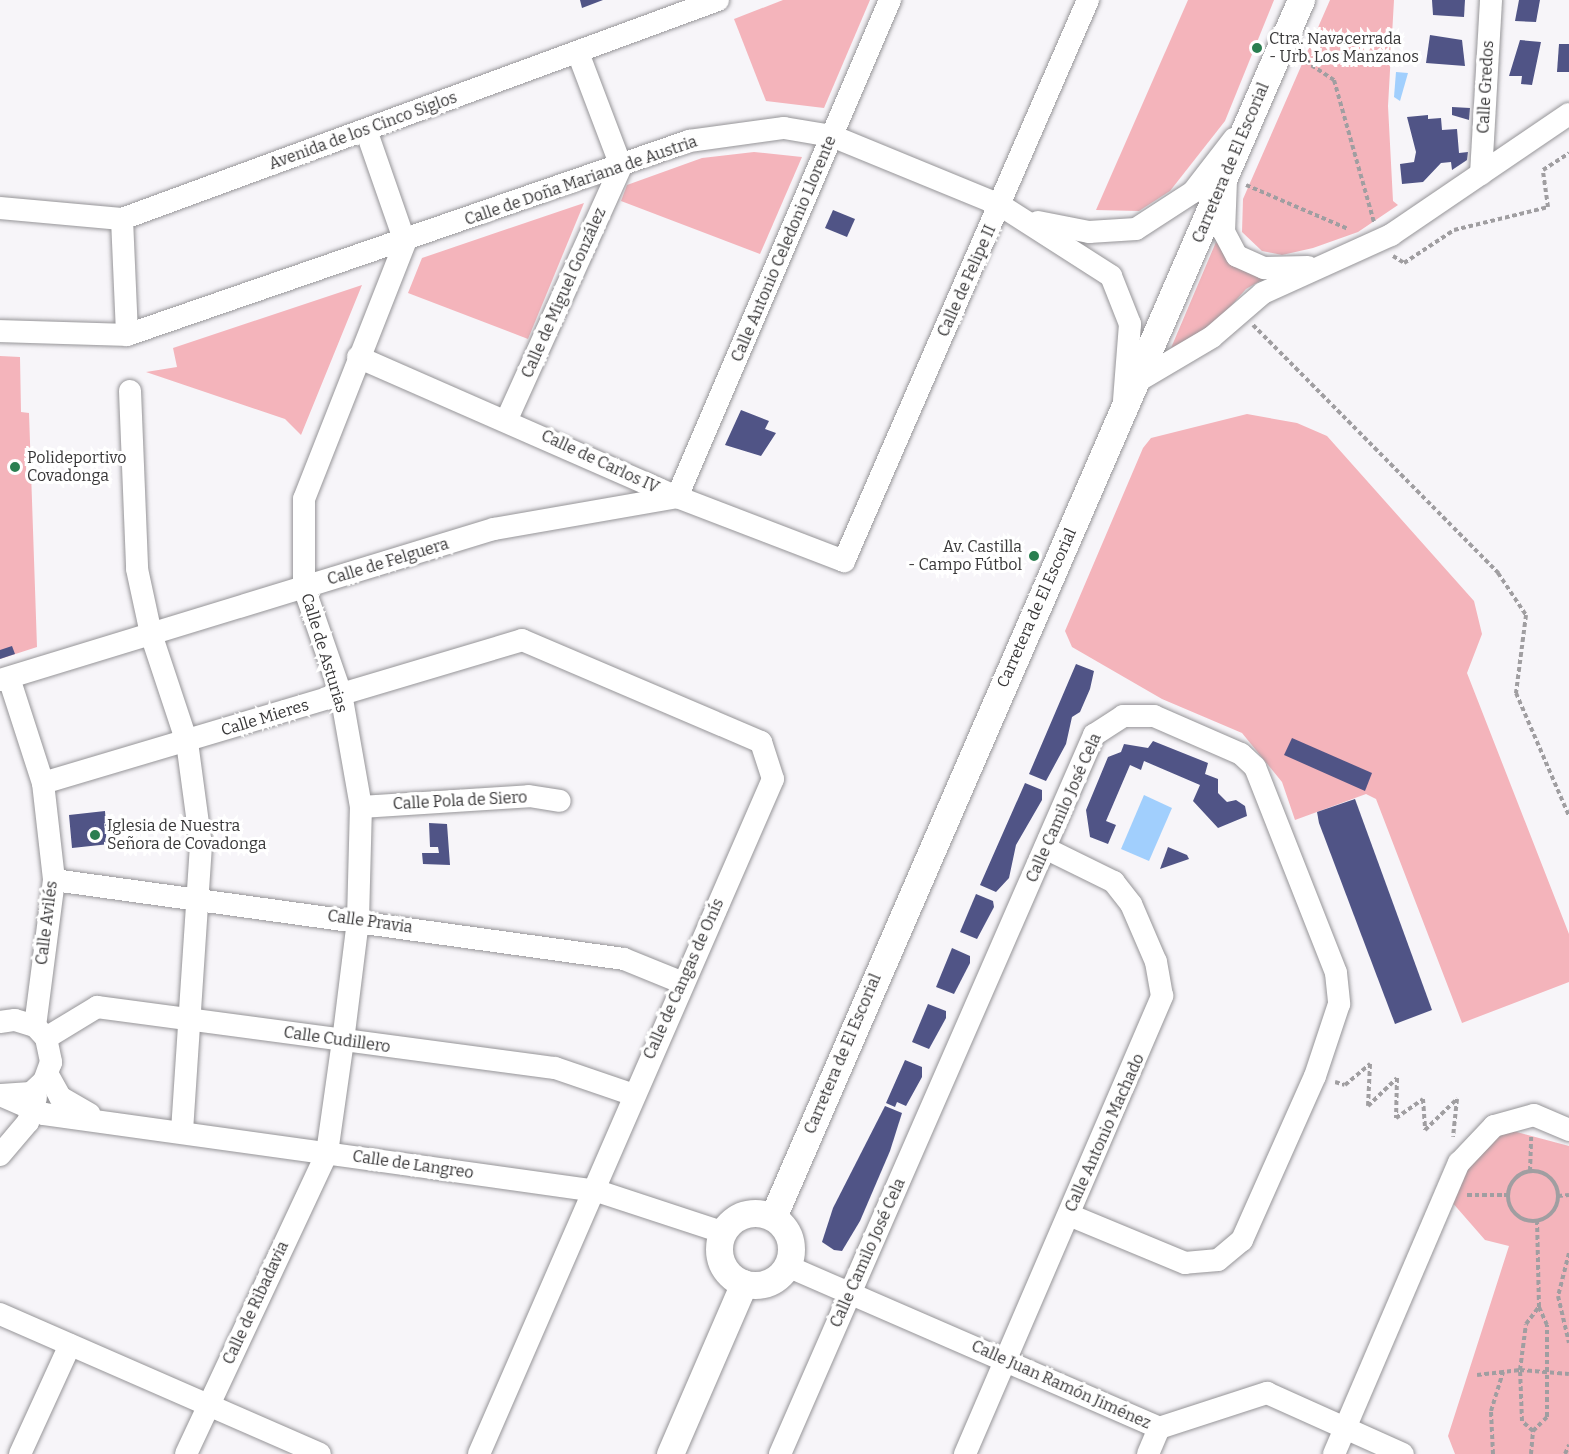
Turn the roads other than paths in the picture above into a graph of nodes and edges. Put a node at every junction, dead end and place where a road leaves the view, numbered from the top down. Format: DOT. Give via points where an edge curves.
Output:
graph roads {
  1 [pos="718,0"];
  2 [pos="1089,0"];
  3 [pos="1301,0"];
  4 [pos="1491,0"];
  5 [pos="888,1"];
  6 [pos="578,52"];
  7 [pos="1569,114"];
  8 [pos="1247,123"];
  9 [pos="366,130"];
  10 [pos="832,136"];
  11 [pos="621,166"];
  12 [pos="1481,174"];
  13 [pos="1227,176"];
  14 [pos="1000,205"];
  15 [pos="0,208"];
  16 [pos="122,219"];
  17 [pos="1031,221"];
  18 [pos="405,242"];
  19 [pos="1316,267"];
  20 [pos="0,332"];
  21 [pos="127,335"];
  22 [pos="358,357"];
  23 [pos="1136,382"];
  24 [pos="130,391"];
  25 [pos="1122,413"];
  26 [pos="507,419"];
  27 [pos="678,497"];
  28 [pos="844,561"];
  29 [pos="304,588"];
  30 [pos="151,634"];
  31 [pos="522,640"];
  32 [pos="5,679"];
  33 [pos="340,694"];
  34 [pos="187,742"];
  35 [pos="43,783"];
  36 [pos="560,801"];
  37 [pos="361,807"];
  38 [pos="1045,848"];
  39 [pos="54,880"];
  40 [pos="201,902"];
  41 [pos="358,920"];
  42 [pos="683,982"];
  43 [pos="185,1018"];
  44 [pos="0,1022"];
  45 [pos="40,1032"];
  46 [pos="343,1041"];
  47 [pos="44,1081"];
  48 [pos="0,1095"];
  49 [pos="634,1095"];
  50 [pos="32,1109"];
  51 [pos="66,1116"];
  52 [pos="99,1118"];
  53 [pos="182,1130"];
  54 [pos="1569,1130"];
  55 [pos="8,1147"];
  56 [pos="327,1153"];
  57 [pos="597,1191"];
  58 [pos="1069,1215"];
  59 [pos="773,1217"];
  60 [pos="722,1232"];
  61 [pos="787,1266"];
  62 [pos="744,1283"];
  63 [pos="851,1292"];
  64 [pos="0,1314"];
  65 [pos="70,1345"];
  66 [pos="1005,1360"];
  67 [pos="208,1406"];
  68 [pos="1347,1426"];
  69 [pos="1159,1428"];
  70 [pos="20,1454"];
  71 [pos="186,1454"];
  72 [pos="320,1454"];
  73 [pos="479,1454"];
  74 [pos="669,1454"];
  75 [pos="780,1454"];
  76 [pos="965,1454"];
  77 [pos="1148,1454"];
  78 [pos="1334,1454"];
  79 [pos="1404,1454"];
  1 -- 6 [label="street, Avenida de los Cinco Siglos"];
  2 -- 14 [label="street, Calle de Felipe II"];
  3 -- 8 [label="street, Carretera de El Escorial"];
  4 -- 12 [label="street, Calle Gredos"];
  5 -- 10 [label="street, Calle Antonio Celedonio Llorente"];
  6 -- 9 [label="street, Avenida de los Cinco Siglos"];
  6 -- 11 [label="street"];
  7 -- 12 [label="street"];
  8 -- 13 [label="street, Carretera de El Escorial"];
  8 -- 17 [label="street" via="1193,192 1136,229 1089,232"];
  9 -- 16 [label="street, Avenida de los Cinco Siglos"];
  9 -- 18 [label="street"];
  10 -- 11 [label="street, Calle de Doña Mariana de Austria" via="783,128 689,141"];
  10 -- 14 [label="street, Calle de Doña Mariana de Austria"];
  10 -- 27 [label="street, Calle Antonio Celedonio Llorente"];
  11 -- 18 [label="street, Calle de Doña Mariana de Austria"];
  11 -- 26 [label="street, Calle de Miguel González"];
  12 -- 19 [label="street" via="1390,235"];
  13 -- 19 [label="street" via="1224,232 1237,256 1264,268"];
  13 -- 23 [label="street, Carretera de El Escorial"];
  14 -- 17 [label="street, Calle de Doña Mariana de Austria"];
  14 -- 28 [label="street, Calle de Felipe II"];
  15 -- 16 [label="street, Avenida de los Cinco Siglos"];
  16 -- 21 [label="street"];
  17 -- 25 [label="street, Calle de Doña Mariana de Austria" via="1111,276 1130,324"];
  18 -- 21 [label="street, Calle de Doña Mariana de Austria"];
  18 -- 22 [label="street, Calle de Asturias"];
  19 -- 23 [label="street" via="1263,293 1212,337"];
  20 -- 21 [label="street, Calle de Doña Mariana de Austria"];
  22 -- 26 [label="street, Calle de Carlos IV"];
  22 -- 29 [label="street, Calle de Asturias" via="304,499"];
  23 -- 25 [label="street, Carretera de El Escorial"];
  24 -- 30 [label="street" via="137,569"];
  25 -- 59 [label="street, Carretera de El Escorial"];
  26 -- 27 [label="street, Calle de Carlos IV"];
  27 -- 28 [label="street, Calle de Carlos IV"];
  27 -- 29 [label="street, Calle de Felguera" via="494,529"];
  29 -- 30 [label="street, Calle de Felguera"];
  29 -- 33 [label="street, Calle de Asturias"];
  30 -- 32 [label="street, Calle de Felguera"];
  30 -- 34 [label="street"];
  31 -- 33 [label="street, Calle Mieres"];
  31 -- 42 [label="street, Calle de Cangas de Onís" via="760,742 773,779"];
  32 -- 35 [label="street, Calle Avilés"];
  33 -- 34 [label="street, Calle Mieres"];
  33 -- 37 [label="street, Calle de Asturias"];
  34 -- 35 [label="street, Calle Mieres"];
  34 -- 40 [label="street" via="201,845"];
  35 -- 39 [label="street, Calle Avilés"];
  36 -- 37 [label="street, Calle Pola de Siero" via="529,796"];
  37 -- 41 [label="street, Calle de Asturias"];
  38 -- 58 [label="street, Calle Antonio Machado" via="1114,882 1131,904 1156,962 1162,996"];
  38 -- 58 [label="street, Calle Camilo José Cela" via="1094,735 1114,719 1154,716 1241,754 1255,767 1270,798 1336,973 1339,1004 1315,1077 1242,1240 1218,1260 1185,1263"];
  38 -- 63 [label="street, Calle Camilo José Cela"];
  39 -- 40 [label="street, Calle Pravia"];
  39 -- 45 [label="street, Calle Avilés"];
  40 -- 41 [label="street, Calle Pravia"];
  40 -- 43 [label="street"];
  41 -- 42 [label="street, Calle Pravia" via="624,959"];
  41 -- 46 [label="street, Calle de Asturias"];
  42 -- 49 [label="street, Calle de Cangas de Onís"];
  43 -- 45 [label="street, Calle Cudillero" via="97,1007"];
  43 -- 46 [label="street, Calle Cudillero"];
  43 -- 53 [label="street"];
  44 -- 45 [label="street" via="15,1020"];
  45 -- 47 [label="street, Calle Avilés"];
  46 -- 49 [label="street, Calle Cudillero" via="555,1068"];
  46 -- 56 [label="street, Calle de Asturias"];
  47 -- 48 [label="street" via="21,1096"];
  47 -- 50 [label="street"];
  47 -- 52 [label="street" via="60,1097"];
  48 -- 50 [label="street"];
  49 -- 57 [label="street, Calle de Cangas de Onís"];
  50 -- 51 [label="street"];
  50 -- 55 [label="street"];
  51 -- 52 [label="street, Calle de Langreo"];
  51 -- 55 [label="street" via="42,1121"];
  52 -- 53 [label="street, Calle de Langreo"];
  53 -- 56 [label="street, Calle de Langreo"];
  54 -- 68 [label="street" via="1534,1116 1494,1126 1459,1163"];
  56 -- 57 [label="street, Calle de Langreo"];
  56 -- 67 [label="street, Calle de Ribadavia"];
  57 -- 60 [label="street, Calle de Langreo"];
  57 -- 73 [label="street, Calle de Cangas de Onís"];
  58 -- 66 [label="street, Calle Antonio Machado"];
  59 -- 60 [label="street" via="744,1214"];
  59 -- 61 [label="street" via="792,1244"];
  60 -- 62 [label="street" via="724,1268"];
  61 -- 62 [label="street" via="769,1282"];
  61 -- 63 [label="street, Calle Juan Ramón Jiménez"];
  62 -- 74 [label="street"];
  63 -- 66 [label="street, Calle Juan Ramón Jiménez"];
  63 -- 75 [label="street, Calle Camilo José Cela"];
  64 -- 65 [label="street"];
  65 -- 67 [label="street"];
  65 -- 70 [label="street"];
  66 -- 69 [label="street, Calle Juan Ramón Jiménez"];
  66 -- 76 [label="street, Calle Antonio Machado"];
  67 -- 71 [label="street, Calle de Ribadavia"];
  67 -- 72 [label="street"];
  68 -- 69 [label="street, Calle Juan Ramón Jiménez" via="1267,1393"];
  68 -- 78 [label="street"];
  68 -- 79 [label="street, Calle Juan Ramón Jiménez"];
  69 -- 77 [label="street"];
}
